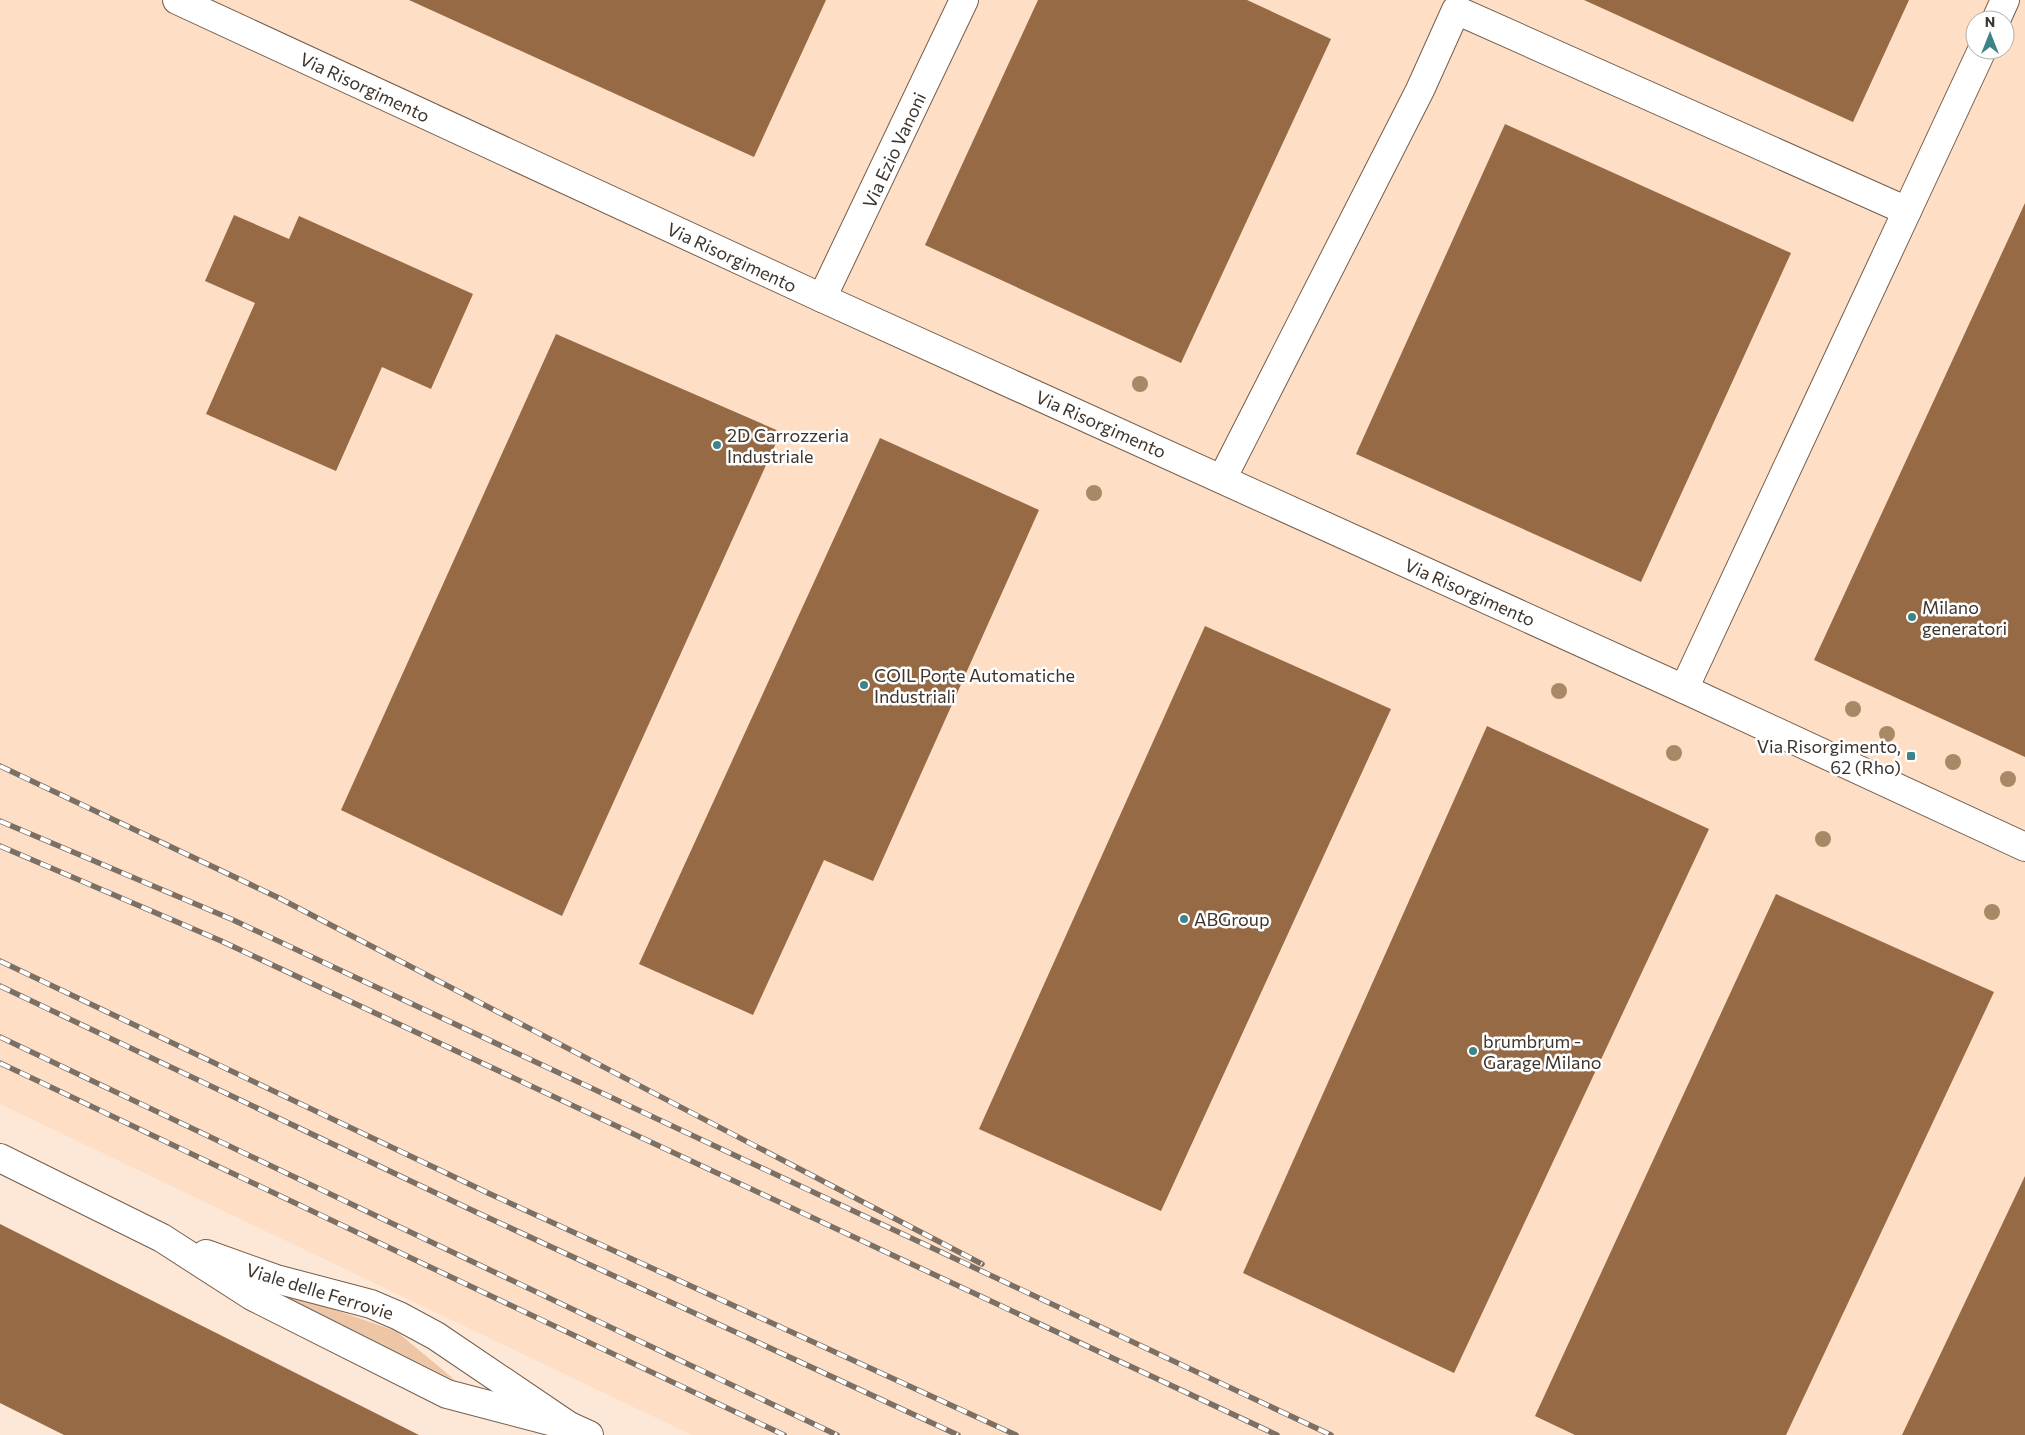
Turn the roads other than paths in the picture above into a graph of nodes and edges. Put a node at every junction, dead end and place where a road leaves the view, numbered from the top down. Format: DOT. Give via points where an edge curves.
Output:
graph roads {
  1 [pos="178,0"];
  2 [pos="964,0"];
  3 [pos="1446,5"];
  4 [pos="1977,60"];
  5 [pos="1907,211"];
  6 [pos="822,298"];
  7 [pos="1222,479"];
  8 [pos="1684,689"];
  9 [pos="2025,847"];
  10 [pos="0,1158"];
  11 [pos="162,1238"];
  12 [pos="579,1430"];
  1 -- 6 [label="street, Via Risorgimento"];
  2 -- 6 [label="street, Via Ezio Vanoni"];
  3 -- 5 [label="street"];
  3 -- 7 [label="street" via="1420,90"];
  4 -- 5 [label="street"];
  5 -- 8 [label="street"];
  6 -- 7 [label="street, Via Risorgimento"];
  7 -- 8 [label="street, Via Risorgimento"];
  8 -- 9 [label="street, Via Risorgimento"];
  10 -- 11 [label="street, Viale delle Ferrovie"];
  11 -- 12 [label="street, Viale delle Ferrovie" via="252,1296 447,1394"];
  11 -- 12 [label="street, Viale delle Ferrovie" via="276,1279 371,1304 399,1316 436,1336"];
}
